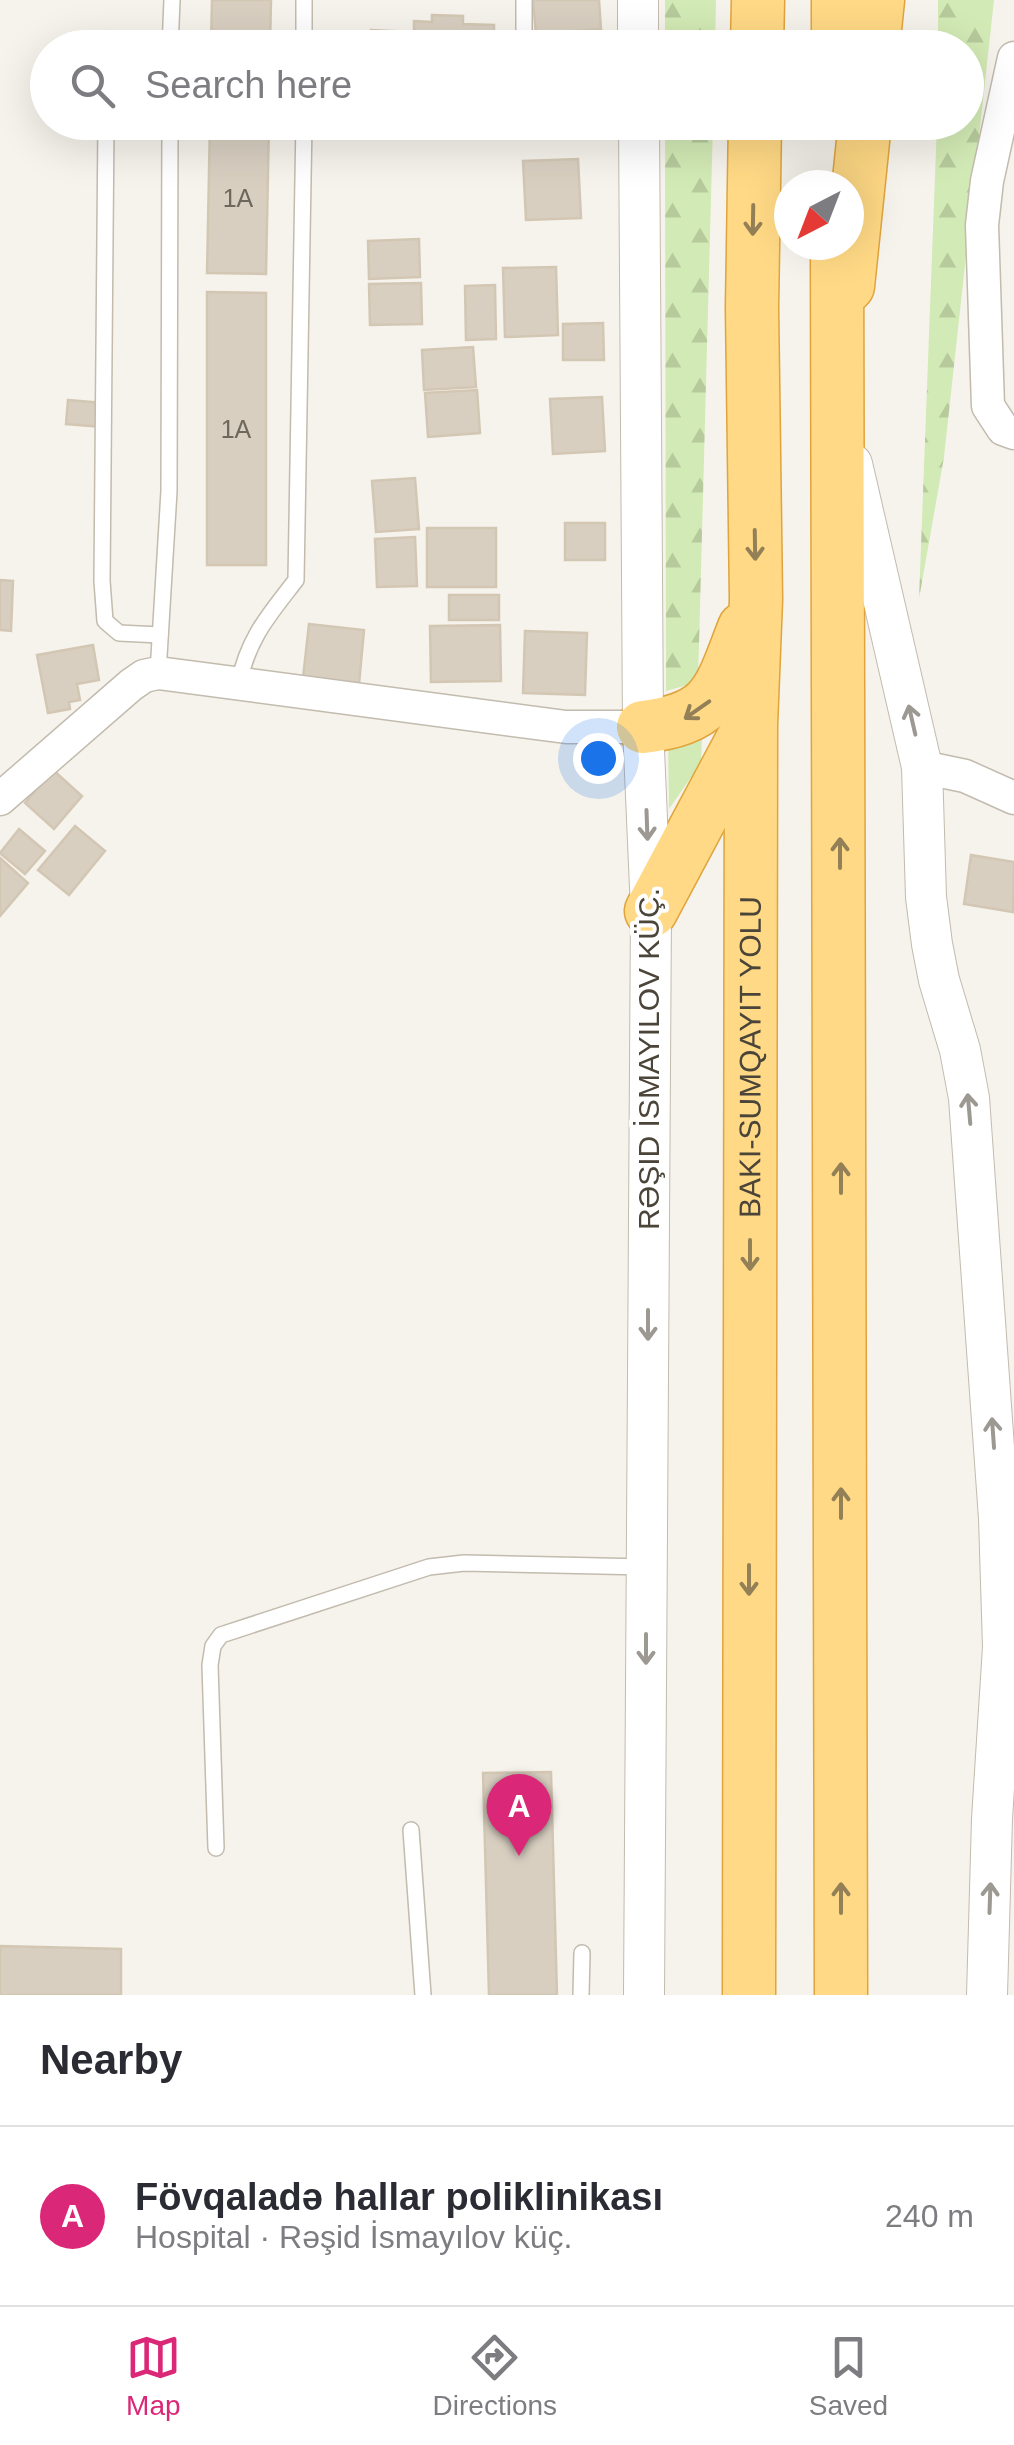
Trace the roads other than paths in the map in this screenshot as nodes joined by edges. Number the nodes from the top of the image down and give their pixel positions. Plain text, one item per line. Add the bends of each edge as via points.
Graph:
1 (172, 0) edge
2 (304, 0) edge
3 (524, 0) edge
4 (638, 0) edge
5 (758, 0) edge
6 (838, 0) edge
7 (878, 0) edge
8 (171, 30) edge
9 (304, 30) edge
10 (524, 30) edge
11 (638, 30) edge
12 (757, 30) edge
13 (838, 30) edge
14 (875, 30) edge
15 (1014, 58) edge
16 (106, 140) edge
17 (170, 140) edge
18 (304, 140) edge
19 (639, 140) edge
20 (755, 140) edge
21 (838, 140) edge
22 (863, 140) edge
23 (838, 170) edge
24 (837, 260) edge
25 (836, 396) junction
26 (1014, 433) edge
27 (756, 599) junction
28 (160, 635) junction
29 (158, 674) junction
30 (238, 683) junction
31 (750, 725) junction
32 (643, 727) junction
33 (922, 767) junction
34 (1014, 798) edge
35 (0, 799) edge
36 (651, 911) junction
37 (646, 1567) junction
38 (411, 1830) dead end
39 (216, 1848) dead end
40 (582, 1953) dead end
41 (423, 1995) edge
42 (581, 1995) edge
43 (644, 1995) edge
44 (749, 1995) edge
45 (840, 1995) edge
46 (987, 1995) edge

1 - 8 lane
2 - 9 lane
3 - 10 lane
4 - 11 street
5 - 12 highway
6 - 13 highway
7 - 14 highway
15 - 26 street via 982,225 988,406
16 - 28 lane via 105,621 119,633
17 - 28 lane via 169,491
18 - 30 lane via 296,580 253,636
19 - 32 street
20 -> 27 highway
21 - 23 highway
22 - 25 highway
24 - 25 highway
33 -> 25 street
45 -> 25 highway
27 - 31 highway
27 -> 32 highway via 712,700 676,723
28 - 29 lane
29 - 30 street
29 - 35 street via 131,684
30 - 32 street via 566,726
31 - 36 highway
31 -> 44 highway
32 -> 36 street
33 - 34 street via 966,776
46 -> 33 street via 1003,1647 999,1518 968,1098 932,944
36 -> 37 street
37 - 39 lane via 429,1567 221,1635 210,1665
37 -> 43 street
38 - 41 lane
40 - 42 lane

